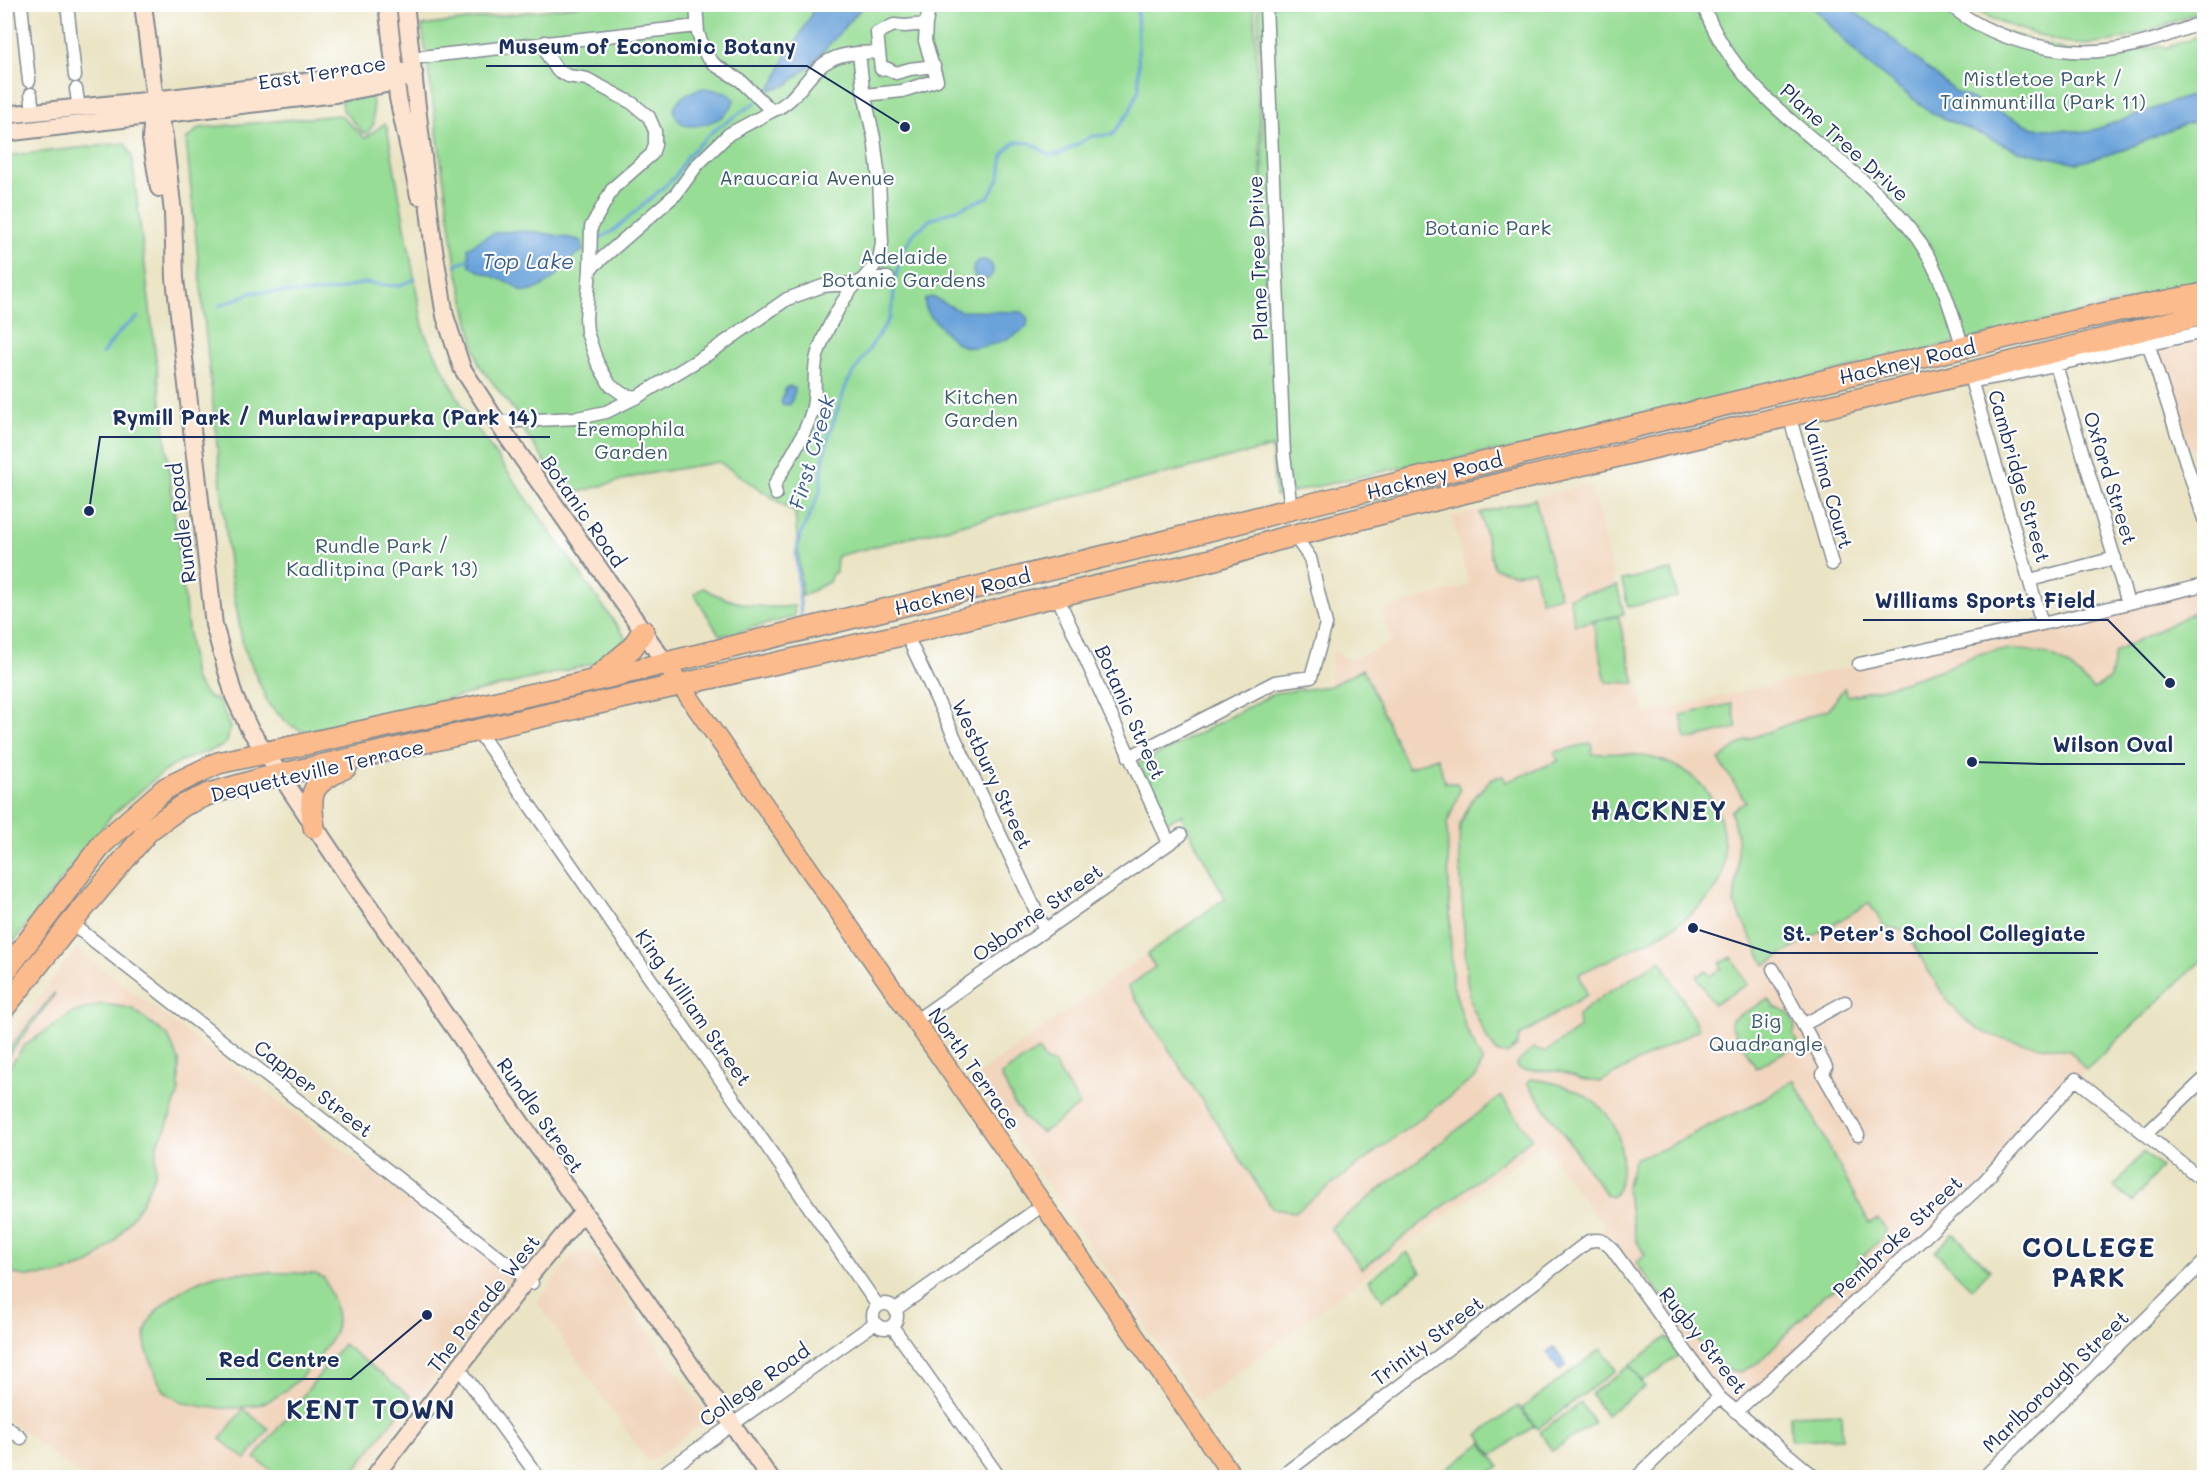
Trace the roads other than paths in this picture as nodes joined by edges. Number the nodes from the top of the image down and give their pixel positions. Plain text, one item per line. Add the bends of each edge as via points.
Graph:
1 (21, 4) edge
2 (67, 4) edge
3 (143, 4) edge
4 (387, 4) edge
5 (405, 4) edge
6 (696, 4) edge
7 (930, 4) edge
8 (1266, 4) edge
9 (1703, 4) edge
10 (1949, 4) edge
11 (2205, 22) edge
12 (926, 24) junction
13 (691, 27) junction
14 (545, 42) junction
15 (879, 52) junction
16 (860, 53) junction
17 (413, 66) junction
18 (934, 66) junction
19 (395, 77) junction
20 (865, 95) junction
21 (155, 111) junction
22 (772, 111) junction
23 (33, 112) junction
24 (4, 116) edge
25 (81, 116) junction
26 (40, 129) junction
27 (4, 133) edge
28 (432, 243) junction
29 (590, 269) junction
30 (888, 278) dead end
31 (860, 281) junction
32 (2205, 294) edge
33 (2205, 315) edge
34 (2092, 317) junction
35 (2205, 332) edge
36 (2097, 341) junction
37 (2149, 346) junction
38 (1963, 348) junction
39 (2056, 365) junction
40 (1971, 377) junction
41 (607, 380) junction
42 (637, 397) junction
43 (1746, 400) junction
44 (612, 410) junction
45 (1789, 416) junction
46 (497, 422) junction
47 (1462, 493) junction
48 (776, 494) dead end
49 (1291, 509) junction
50 (2205, 519) edge
51 (1315, 530) junction
52 (1294, 535) junction
53 (1310, 558) junction
54 (2115, 558) junction
55 (1832, 564) dead end
56 (2030, 580) junction
57 (2205, 585) edge
58 (1057, 596) junction
59 (2128, 603) junction
60 (849, 619) junction
61 (2042, 624) junction
62 (643, 631) junction
63 (906, 634) junction
64 (877, 639) junction
65 (666, 664) junction
66 (1858, 664) dead end
67 (592, 681) junction
68 (680, 684) junction
69 (471, 708) junction
70 (478, 731) junction
71 (265, 752) junction
72 (368, 756) junction
73 (1129, 757) junction
74 (280, 775) junction
75 (314, 827) junction
76 (1181, 835) dead end
77 (1169, 843) junction
78 (53, 912) junction
79 (71, 923) junction
80 (1045, 930) junction
81 (1773, 969) dead end
82 (4, 973) edge
83 (1845, 1002) dead end
84 (4, 1008) edge
85 (915, 1021) junction
86 (1803, 1025) junction
87 (2205, 1079) edge
88 (2146, 1134) junction
89 (1858, 1135) dead end
90 (2205, 1181) edge
91 (1043, 1205) junction
92 (586, 1216) junction
93 (1600, 1240) joint
94 (2205, 1262) edge
95 (530, 1282) junction
96 (878, 1306) junction
97 (896, 1309) junction
98 (875, 1323) junction
99 (892, 1326) junction
100 (461, 1371) junction
101 (1719, 1397) junction
102 (1736, 1412) junction
103 (732, 1423) junction
104 (4, 1425) edge
105 (21, 1438) dead end
106 (373, 1478) edge
107 (382, 1478) edge
108 (539, 1478) edge
109 (657, 1478) edge
110 (770, 1478) edge
111 (1000, 1478) edge
112 (1234, 1478) edge
113 (1280, 1478) edge
114 (1636, 1478) edge
115 (1816, 1478) edge
116 (1983, 1478) edge

1 - 23 street
2 - 25 street
3 - 21 main road
4 - 19 main road
5 - 17 main road
6 - 13 street
7 - 12 street
8 - 49 street, Plane Tree Drive via 1284,454
9 - 38 street, Plane Tree Drive via 1724,48 1753,85 1874,189 1905,222 1937,273
10 - 11 street via 1982,27 2007,38 2061,49 2108,50 2150,42
12 - 15 street via 894,25 877,33
12 - 18 street via 926,46
13 - 14 street
13 - 22 street via 710,60 741,81
14 - 17 street
14 - 29 street via 557,70 587,79 632,104 649,117 655,131 652,154 609,193 591,226
15 - 16 street
15 - 18 street via 881,69 893,73
16 - 20 street
16 - 22 street via 827,62 789,102
17 - 19 main road, East Terrace
17 - 28 main road, Botanic Road
18 - 20 street via 937,80 902,91
19 - 21 main road, East Terrace
19 - 28 main road, Botanic Road via 413,172
20 - 31 street via 878,170 882,243 879,260
21 - 25 main road, East Terrace
21 - 71 main road, Rundle Road via 173,213 175,278 214,625 234,696
22 - 29 street via 729,134 697,165 676,194
23 - 24 main road, East Terrace
23 - 25 main road, East Terrace
23 - 26 main road
25 - 26 main road, East Terrace
26 - 27 main road, East Terrace
28 - 46 main road, Botanic Road via 445,316 462,368
29 - 41 street via 586,326
30 - 31 street
31 - 42 street via 824,286 787,299
31 - 48 street via 839,308 819,349 812,409 774,486
32 - 34 highway, Hackney Road
33 - 36 highway, Hackney Road
34 - 36 highway
34 - 38 highway, Hackney Road
35 - 37 street, Hackney Road
36 - 40 highway, Hackney Road
37 - 39 street, Hackney Road
37 - 50 street
38 - 43 highway, Hackney Road
39 - 40 street, Hackney Road
39 - 54 street, Oxford Street
40 - 45 highway, Hackney Road
40 - 56 street, Cambridge Street
41 - 42 street via 619,392
41 - 44 street via 613,394
42 - 44 street
43 - 45 highway
43 - 49 highway, Hackney Road
44 - 46 street via 577,418
45 - 47 highway, Hackney Road
45 - 55 street, Vailima Court
46 - 62 main road, Botanic Road
47 - 49 highway via 1430,489 1302,518 1295,517
47 - 51 highway, Hackney Road
49 - 60 highway, Hackney Road
51 - 52 highway, Hackney Road
51 - 53 street
52 - 53 street
52 - 58 highway, Hackney Road via 1215,559
53 - 73 street via 1326,624 1311,677 1275,682
54 - 56 street
54 - 59 street, Oxford Street
56 - 61 street, Cambridge Street
57 - 59 street
58 - 63 highway, Hackney Road
58 - 73 street, Botanic Street
59 - 61 street
60 - 64 highway
60 - 65 highway, Hackney Road
61 - 66 street
62 - 65 main road, Botanic Road
62 - 67 highway via 632,648
63 - 64 highway, Hackney Road
63 - 80 street, Westbury Street
64 - 68 highway, Hackney Road
65 - 67 highway, Dequetteville Terrace
65 - 68 main road, North Terrace
67 - 69 highway, Dequetteville Terrace
68 - 70 highway, Dequetteville Terrace
68 - 85 main road, North Terrace
69 - 70 highway
69 - 71 highway, Dequetteville Terrace
70 - 72 highway, Dequetteville Terrace
70 - 96 street, King William Street
71 - 74 main road, Rundle Road
71 - 78 highway, Dequetteville Terrace via 218,763 166,788 103,843
72 - 74 highway, Dequetteville Terrace
72 - 75 highway via 325,777 314,789
73 - 77 street, Botanic Street
74 - 75 main road, Rundle Street
74 - 79 highway, Dequetteville Terrace via 209,794 184,805 149,830
75 - 92 main road, Rundle Street
76 - 77 street, Osborne Street
77 - 80 street, Osborne Street
78 - 79 highway
78 - 82 highway, Dequetteville Terrace
79 - 84 highway, Dequetteville Terrace
79 - 95 street, Capper Street
80 - 85 street, Osborne Street
81 - 86 street
83 - 86 street
85 - 91 main road, North Terrace
86 - 89 street via 1826,1067 1823,1074
87 - 88 street
88 - 90 street
88 - 102 street, Pembroke Street via 2076,1079 1980,1186
91 - 97 street
91 - 112 main road, North Terrace
92 - 95 main road, The Parade West
92 - 103 main road, Rundle Street
93 - 101 street, Rugby Street via 1612,1249
93 - 113 street, Trinity Street via 1589,1241
94 - 116 street, Marlborough Street
95 - 100 main road, The Parade West
96 - 97 street via 889,1304
96 - 98 street via 873,1316
97 - 99 street via 897,1320
98 - 99 street via 881,1328
98 - 103 street, College Road
99 - 111 street
100 - 106 main road, The Parade West
100 - 107 main road, The Parade West
100 - 108 street
101 - 102 street, Rugby Street
101 - 114 street
102 - 115 street, Rugby Street
103 - 109 street, College Road
103 - 110 main road, Rundle Street
104 - 105 street

